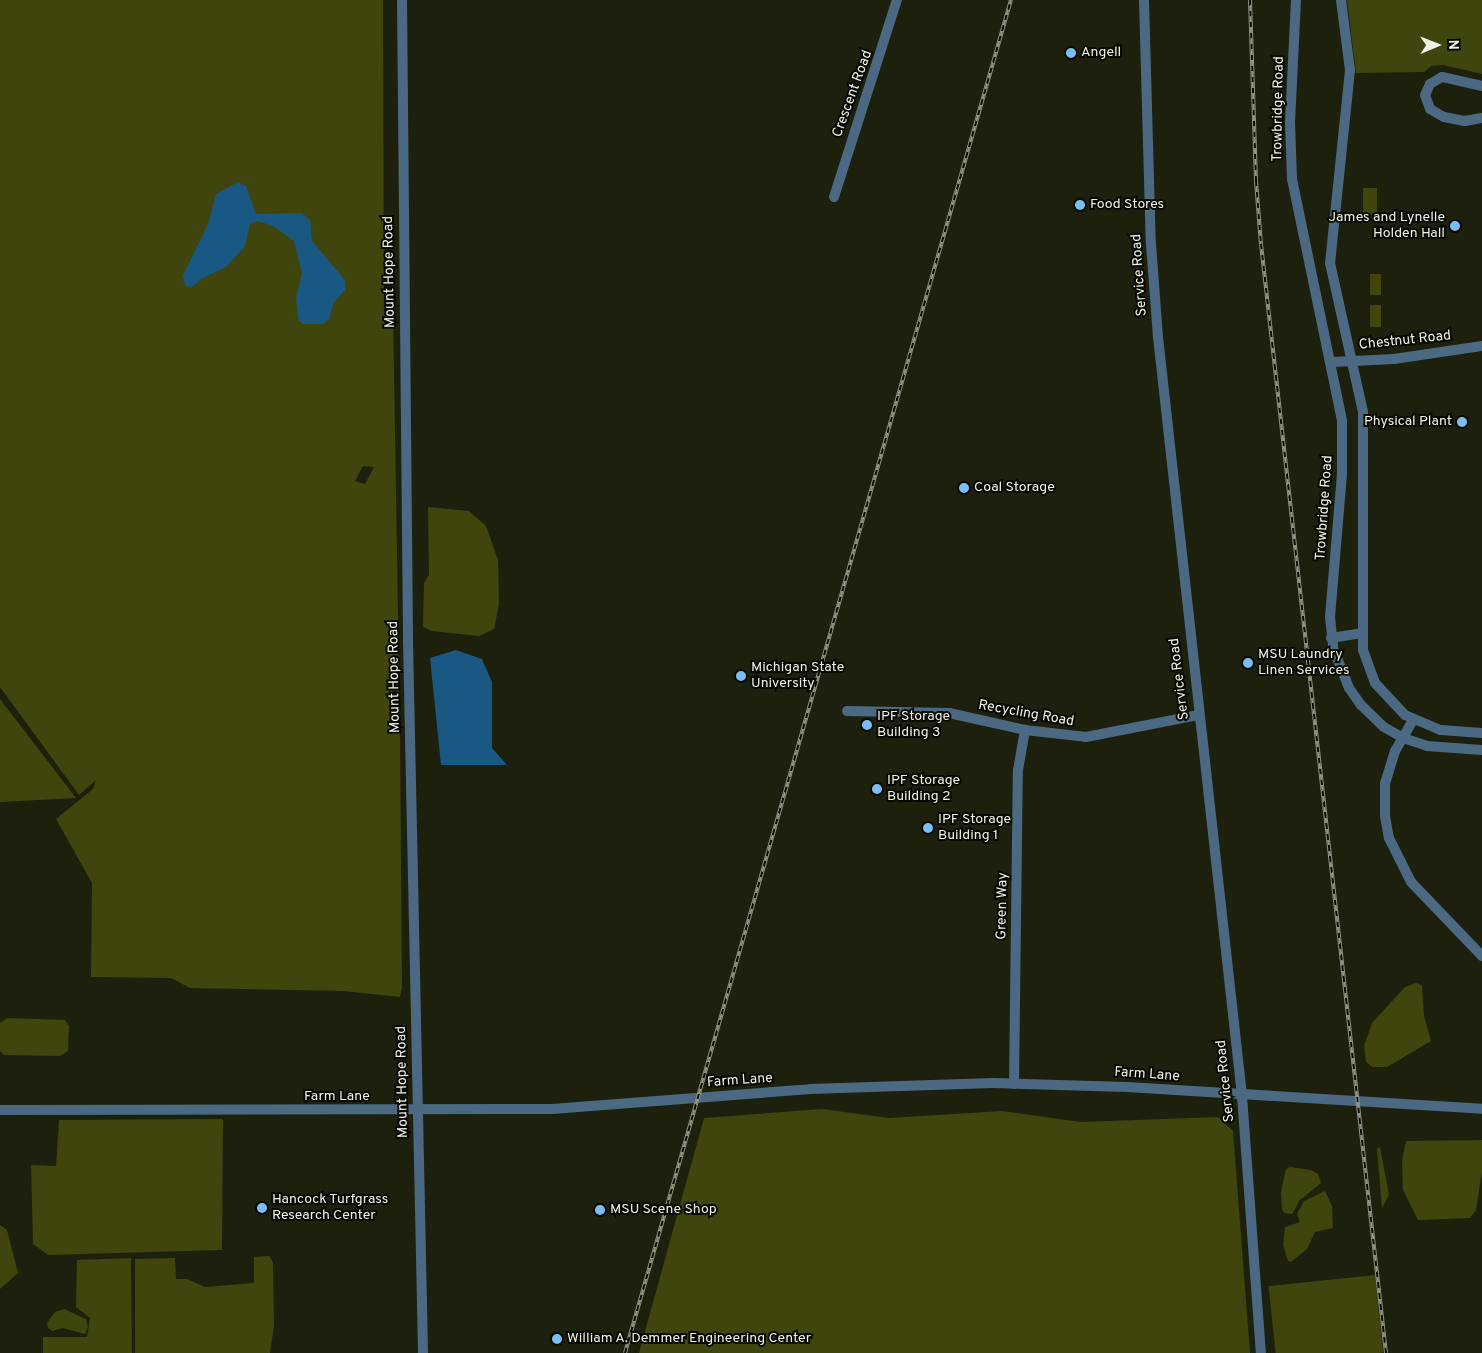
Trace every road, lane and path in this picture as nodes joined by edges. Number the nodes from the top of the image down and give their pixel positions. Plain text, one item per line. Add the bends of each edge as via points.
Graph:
1 (402, 0) edge
2 (897, 0) edge
3 (1144, 0) edge
4 (1296, 0) edge
5 (1341, 0) edge
6 (1482, 86) edge
7 (1482, 118) edge
8 (834, 197) dead end
9 (1482, 346) edge
10 (1352, 361) junction
11 (1332, 362) junction
12 (1362, 633) junction
13 (1331, 638) junction
14 (847, 711) dead end
15 (1198, 715) junction
16 (1413, 720) junction
17 (1025, 730) junction
18 (1482, 732) edge
19 (1465, 733) junction
20 (1403, 738) junction
21 (1466, 750) junction
22 (1482, 750) edge
23 (1482, 956) edge
24 (1014, 1084) junction
25 (1242, 1096) junction
26 (0, 1110) edge
27 (1482, 1110) edge
28 (418, 1112) junction
29 (423, 1353) edge
30 (1261, 1353) edge

1 - 28 street, Mount Hope Road via 408,640
2 - 8 street, Crescent Road
3 - 15 street, Service Road via 1154,290
4 - 11 street, Trowbridge Road via 1290,122 1292,179
5 - 10 street via 1350,70 1330,263
6 - 7 street via 1442,77 1430,84 1425,95 1430,109 1444,117 1464,121
9 - 10 street, Chestnut Road via 1394,359
10 - 11 street, Chestnut Road
10 - 12 street via 1365,439
11 - 13 street, Trowbridge Road via 1343,447
12 - 13 street
12 - 16 street via 1365,658 1375,682 1391,704
13 - 20 street, Trowbridge Road via 1339,669 1355,697 1376,720
14 - 17 street, Recycling Road via 949,713
15 - 17 street, Recycling Road via 1094,736 1067,737
15 - 25 street, Service Road
16 - 19 street via 1441,730
16 - 20 street
17 - 24 street, Green Way via 1018,770
18 - 19 street
19 - 21 street
20 - 21 street, Trowbridge Road via 1441,748
20 - 23 street via 1391,761 1384,794 1384,816 1391,844 1412,882
21 - 22 street, Trowbridge Road
24 - 25 street, Farm Lane
24 - 28 street, Farm Lane via 895,1085 552,1109
25 - 27 street, Farm Lane
25 - 30 street, Service Road
26 - 28 street, Farm Lane
28 - 29 street, Mount Hope Road

